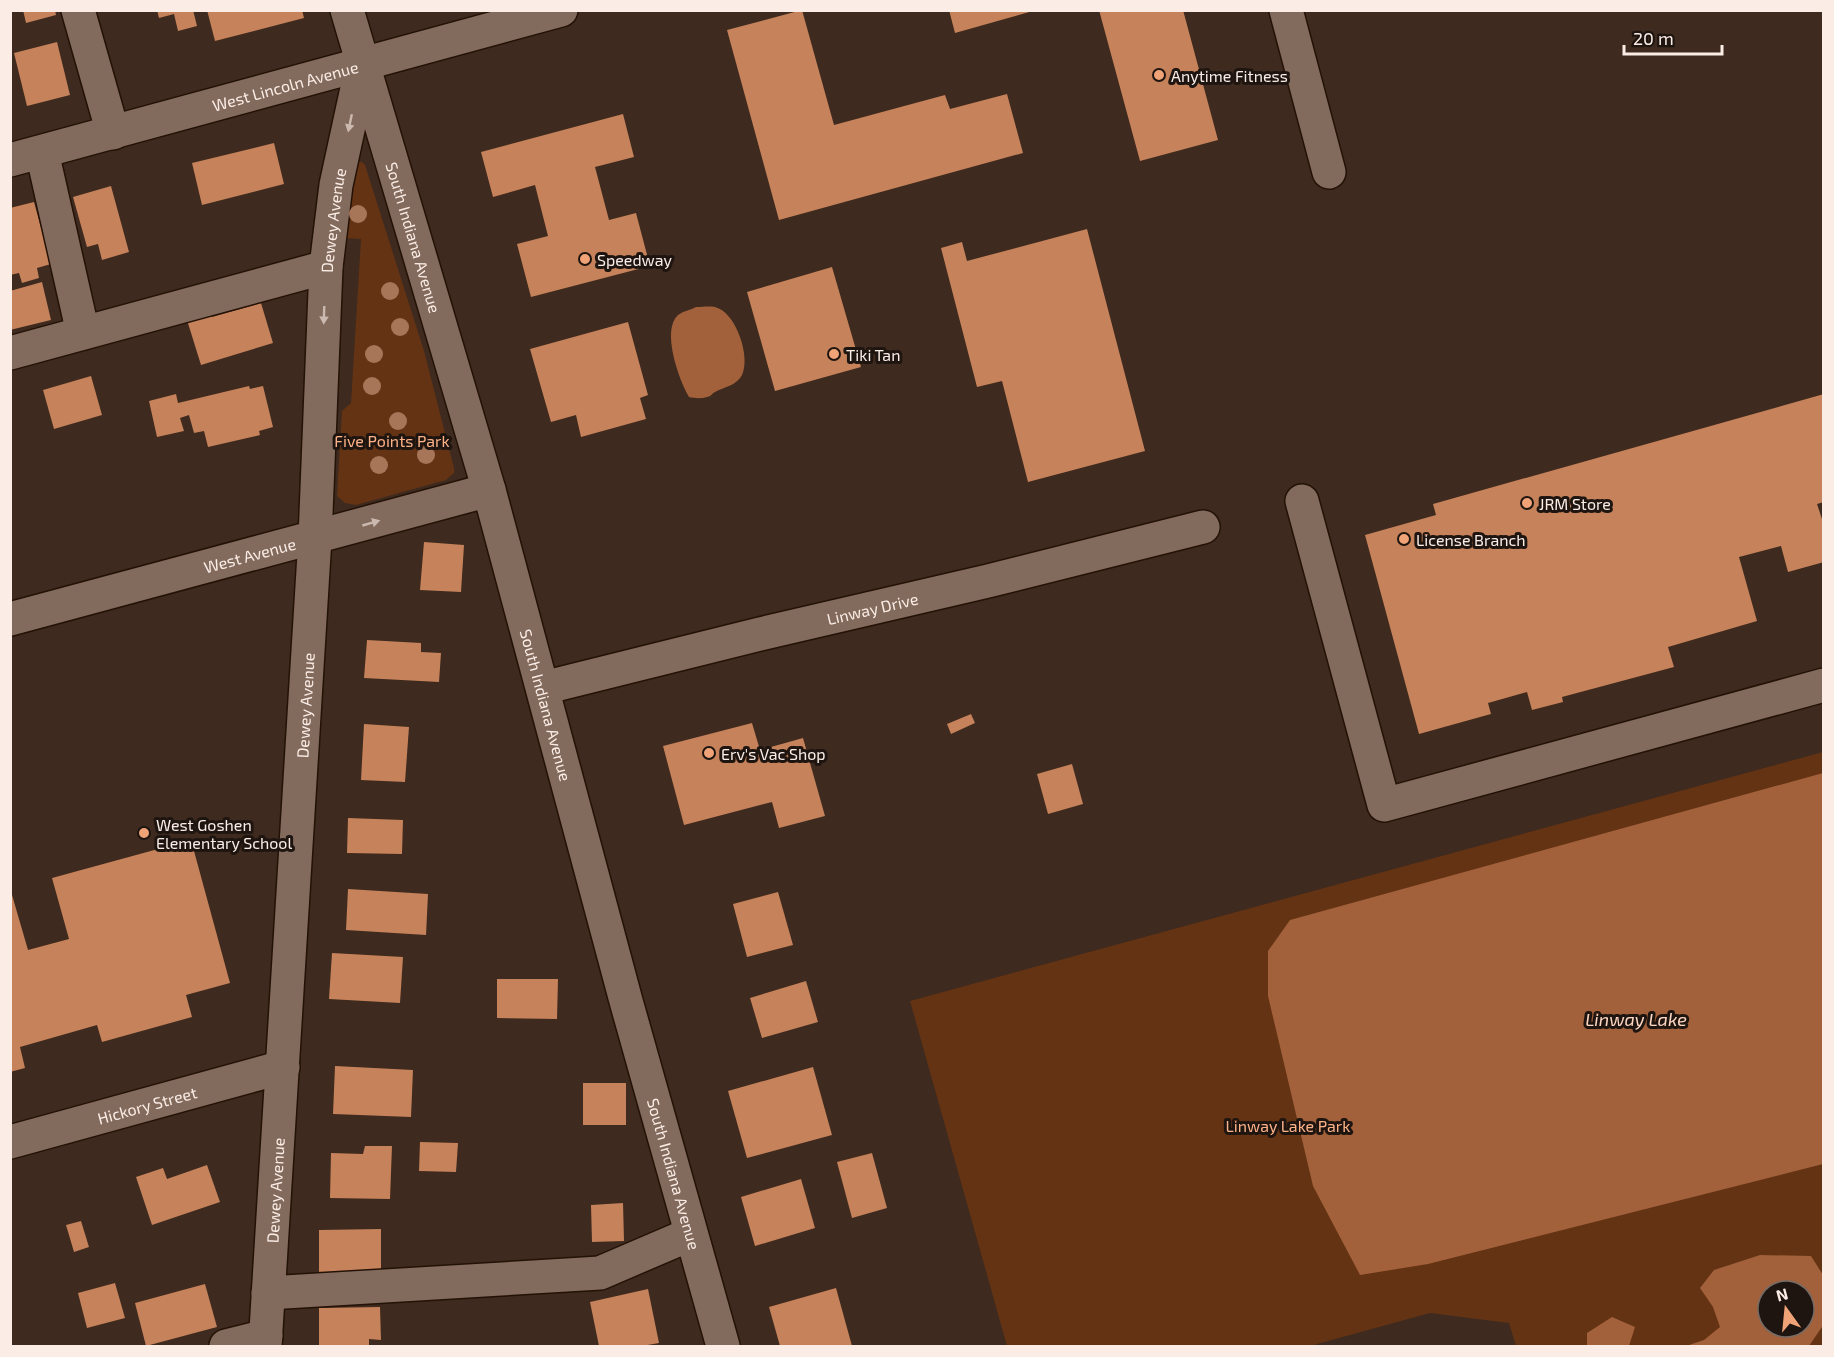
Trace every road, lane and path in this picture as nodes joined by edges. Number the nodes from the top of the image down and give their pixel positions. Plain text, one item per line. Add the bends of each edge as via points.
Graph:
1 (78, 10) edge
2 (347, 10) edge
3 (561, 10) edge
4 (1286, 10) edge
5 (362, 65) junction
6 (113, 133) junction
7 (42, 152) junction
8 (10, 160) edge
9 (1329, 172) dead end
10 (326, 267) junction
11 (83, 333) junction
12 (10, 353) edge
13 (489, 490) junction
14 (1302, 501) dead end
15 (1203, 527) dead end
16 (315, 538) junction
17 (10, 619) edge
18 (1824, 685) edge
19 (543, 688) junction
20 (283, 1067) junction
21 (10, 1142) edge
22 (691, 1234) junction
23 (268, 1293) junction
24 (265, 1341) edge
25 (226, 1347) edge
26 (723, 1347) edge

1 - 6 street
2 - 5 street, South Indiana Avenue
3 - 5 street, West Lincoln Avenue
4 - 9 street
5 - 6 street, West Lincoln Avenue
5 -> 10 street, Dewey Avenue via 336,185
5 - 13 street, South Indiana Avenue
6 - 7 street, West Lincoln Avenue
7 - 8 street, West Lincoln Avenue
7 - 11 street
10 - 11 street
10 -> 16 street, Dewey Avenue
11 - 12 street
16 -> 13 street, West Avenue
13 - 19 street, South Indiana Avenue
14 - 18 street via 1384,805
15 - 19 street, Linway Drive
16 - 17 street, West Avenue
16 - 20 street, Dewey Avenue
19 - 22 street, South Indiana Avenue
20 - 21 street, Hickory Street
20 - 23 street, Dewey Avenue
22 - 23 street via 600,1273
22 - 26 street, South Indiana Avenue
23 - 24 street, Dewey Avenue
24 - 25 street

